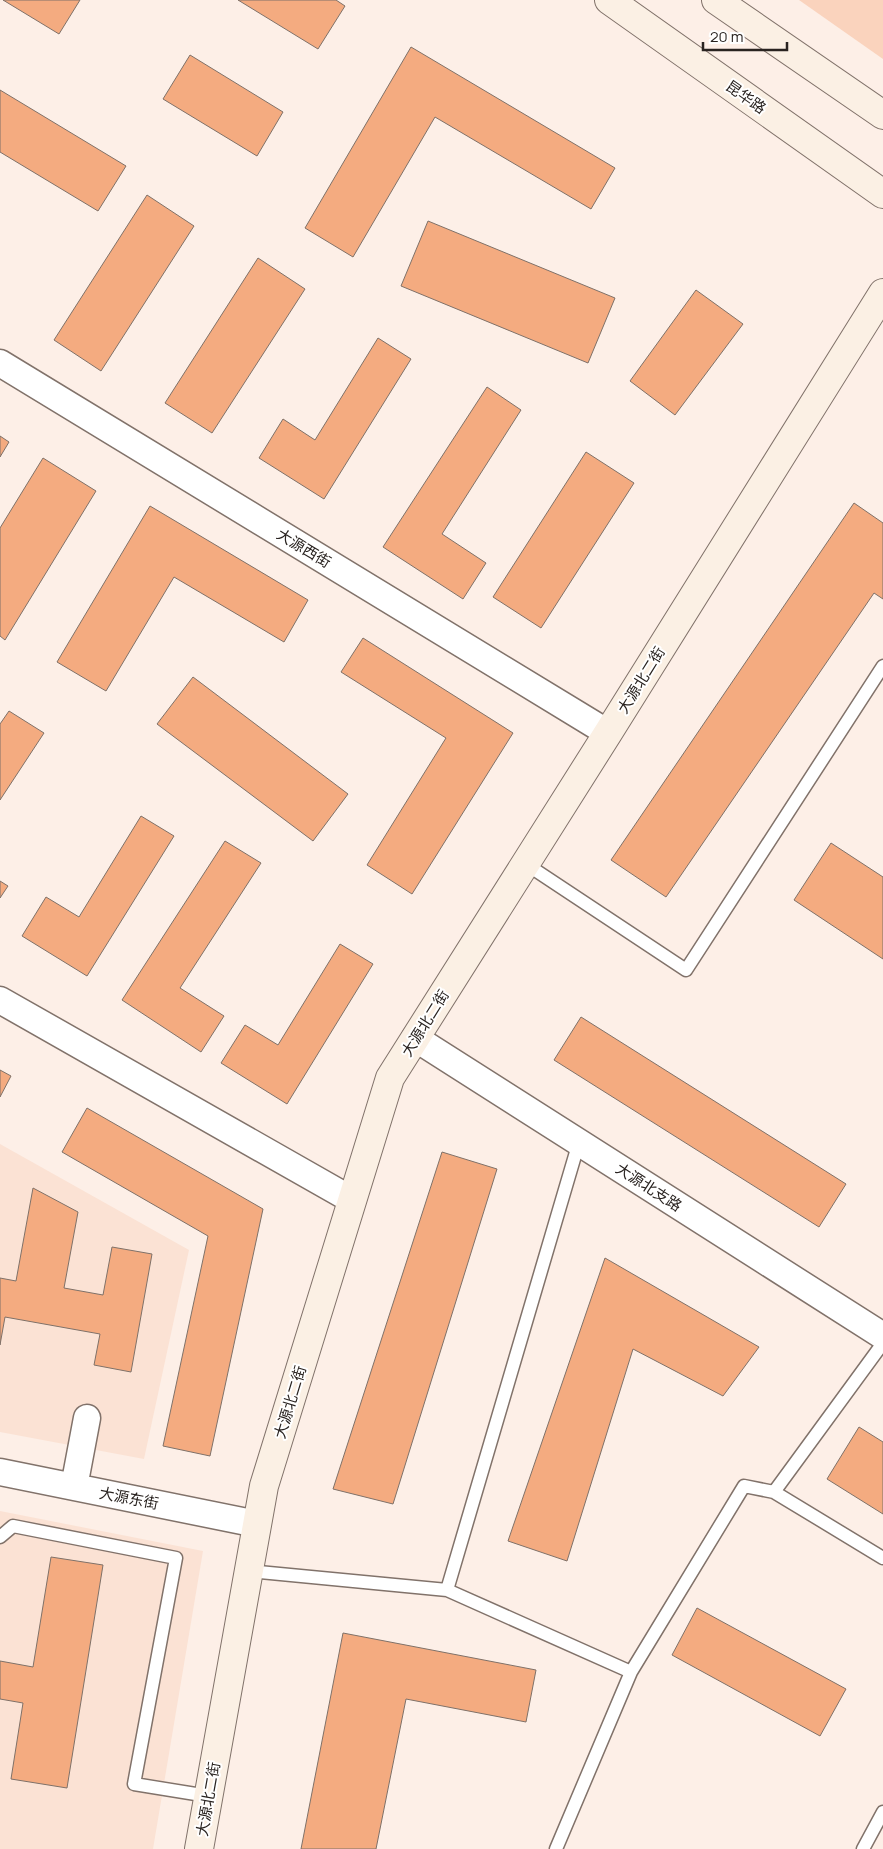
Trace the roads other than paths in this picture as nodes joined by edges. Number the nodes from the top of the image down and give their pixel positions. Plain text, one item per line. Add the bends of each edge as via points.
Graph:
1 (609, 0) edge
2 (716, 0) edge
3 (883, 115) edge
4 (883, 194) edge
5 (883, 293) edge
6 (0, 363) edge
7 (883, 666) edge
8 (608, 733) junction
9 (526, 864) junction
10 (0, 1000) edge
11 (415, 1038) junction
12 (579, 1142) junction
13 (352, 1200) junction
14 (883, 1336) edge
15 (883, 1343) edge
16 (87, 1418) dead end
17 (0, 1472) edge
18 (74, 1487) junction
19 (774, 1492) junction
20 (257, 1524) junction
21 (0, 1537) edge
22 (883, 1558) edge
23 (248, 1571) junction
24 (446, 1590) junction
25 (631, 1672) junction
26 (208, 1796) junction
27 (883, 1812) edge
28 (199, 1849) edge
29 (556, 1849) edge
30 (863, 1849) edge

1 - 4 street, 昆华路
2 - 3 street
5 - 8 street, 大源北二街
6 - 8 street, 大源西街
7 - 9 lane via 686,970
8 - 9 street, 大源北二街
9 - 11 street, 大源北二街
10 - 13 street
11 - 12 street, 大源北支路
11 - 13 street, 大源北二街 via 390,1078
12 - 14 street, 大源北支路
12 - 24 lane
13 - 20 street, 大源北二街 via 264,1486
15 - 19 lane
16 - 18 street
17 - 18 street, 大源东街
18 - 20 street, 大源东街
19 - 22 lane
19 - 25 lane via 744,1486
20 - 23 street, 大源北二街
21 - 26 lane via 13,1526 176,1558 134,1784
23 - 24 lane
23 - 26 street, 大源北二街
24 - 25 lane
25 - 29 lane
26 - 28 street, 大源北二街
27 - 30 lane

